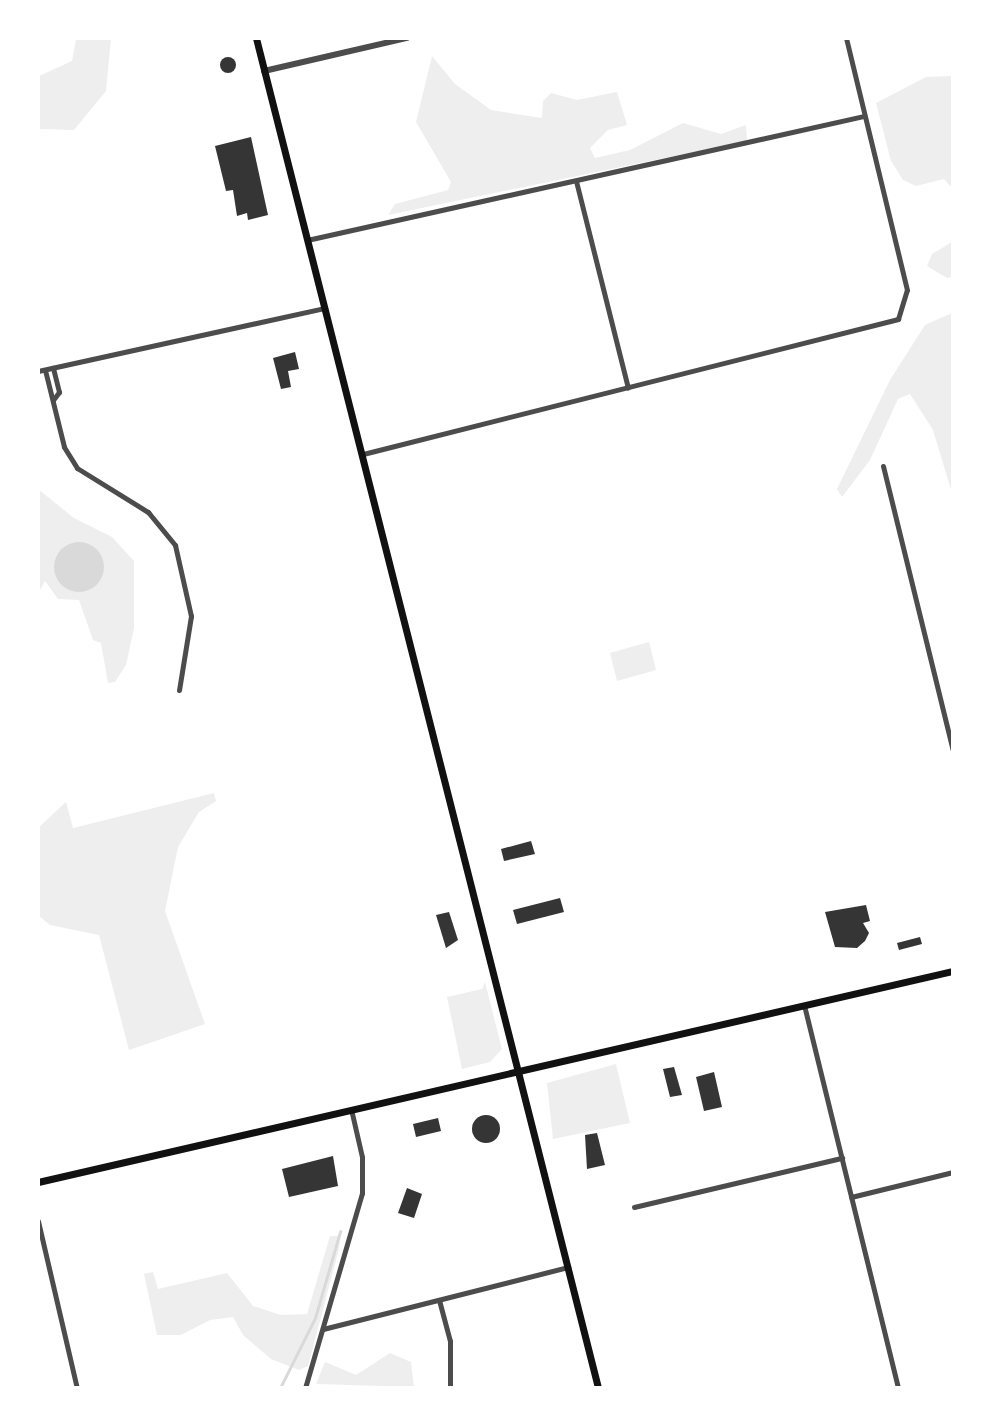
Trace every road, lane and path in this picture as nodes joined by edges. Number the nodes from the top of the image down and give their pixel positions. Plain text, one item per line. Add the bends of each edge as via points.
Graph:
1 (256, 38) edge
2 (407, 38) edge
3 (846, 38) edge
4 (264, 71) junction
5 (864, 117) junction
6 (576, 181) junction
7 (307, 240) junction
8 (325, 308) junction
9 (53, 368) junction
10 (42, 371) edge
11 (628, 388) junction
12 (53, 400) junction
13 (363, 454) junction
14 (883, 466) dead end
15 (179, 690) dead end
16 (953, 750) edge
17 (953, 971) edge
18 (804, 1004) junction
19 (518, 1070) junction
20 (351, 1109) junction
21 (842, 1158) junction
22 (953, 1171) edge
23 (38, 1182) edge
24 (851, 1197) junction
25 (634, 1207) dead end
26 (38, 1221) edge
27 (568, 1267) junction
28 (439, 1300) junction
29 (323, 1329) junction
30 (77, 1388) edge
31 (305, 1388) edge
32 (450, 1388) edge
33 (598, 1388) edge
34 (898, 1388) edge

1 - 4 main road
2 - 4 street
3 - 5 street
4 - 7 main road
5 - 6 street
5 - 11 street via 907,290 901,316 884,326
6 - 7 street
6 - 11 street
7 - 8 main road
8 - 9 street
8 - 13 main road
9 - 10 street
9 - 12 street via 59,392
10 - 12 street
11 - 13 street
12 - 15 street via 64,447 77,468 148,512 175,545 191,616
13 - 19 main road
14 - 16 street
17 - 18 main road
18 - 19 main road
18 - 21 street
19 - 20 main road
19 - 27 main road
20 - 23 main road
20 - 29 street via 363,1186
21 - 24 street
21 - 25 street
22 - 24 street
24 - 34 street
26 - 30 street
27 - 28 street
27 - 33 main road
28 - 29 street
28 - 32 street via 450,1341
29 - 31 street

